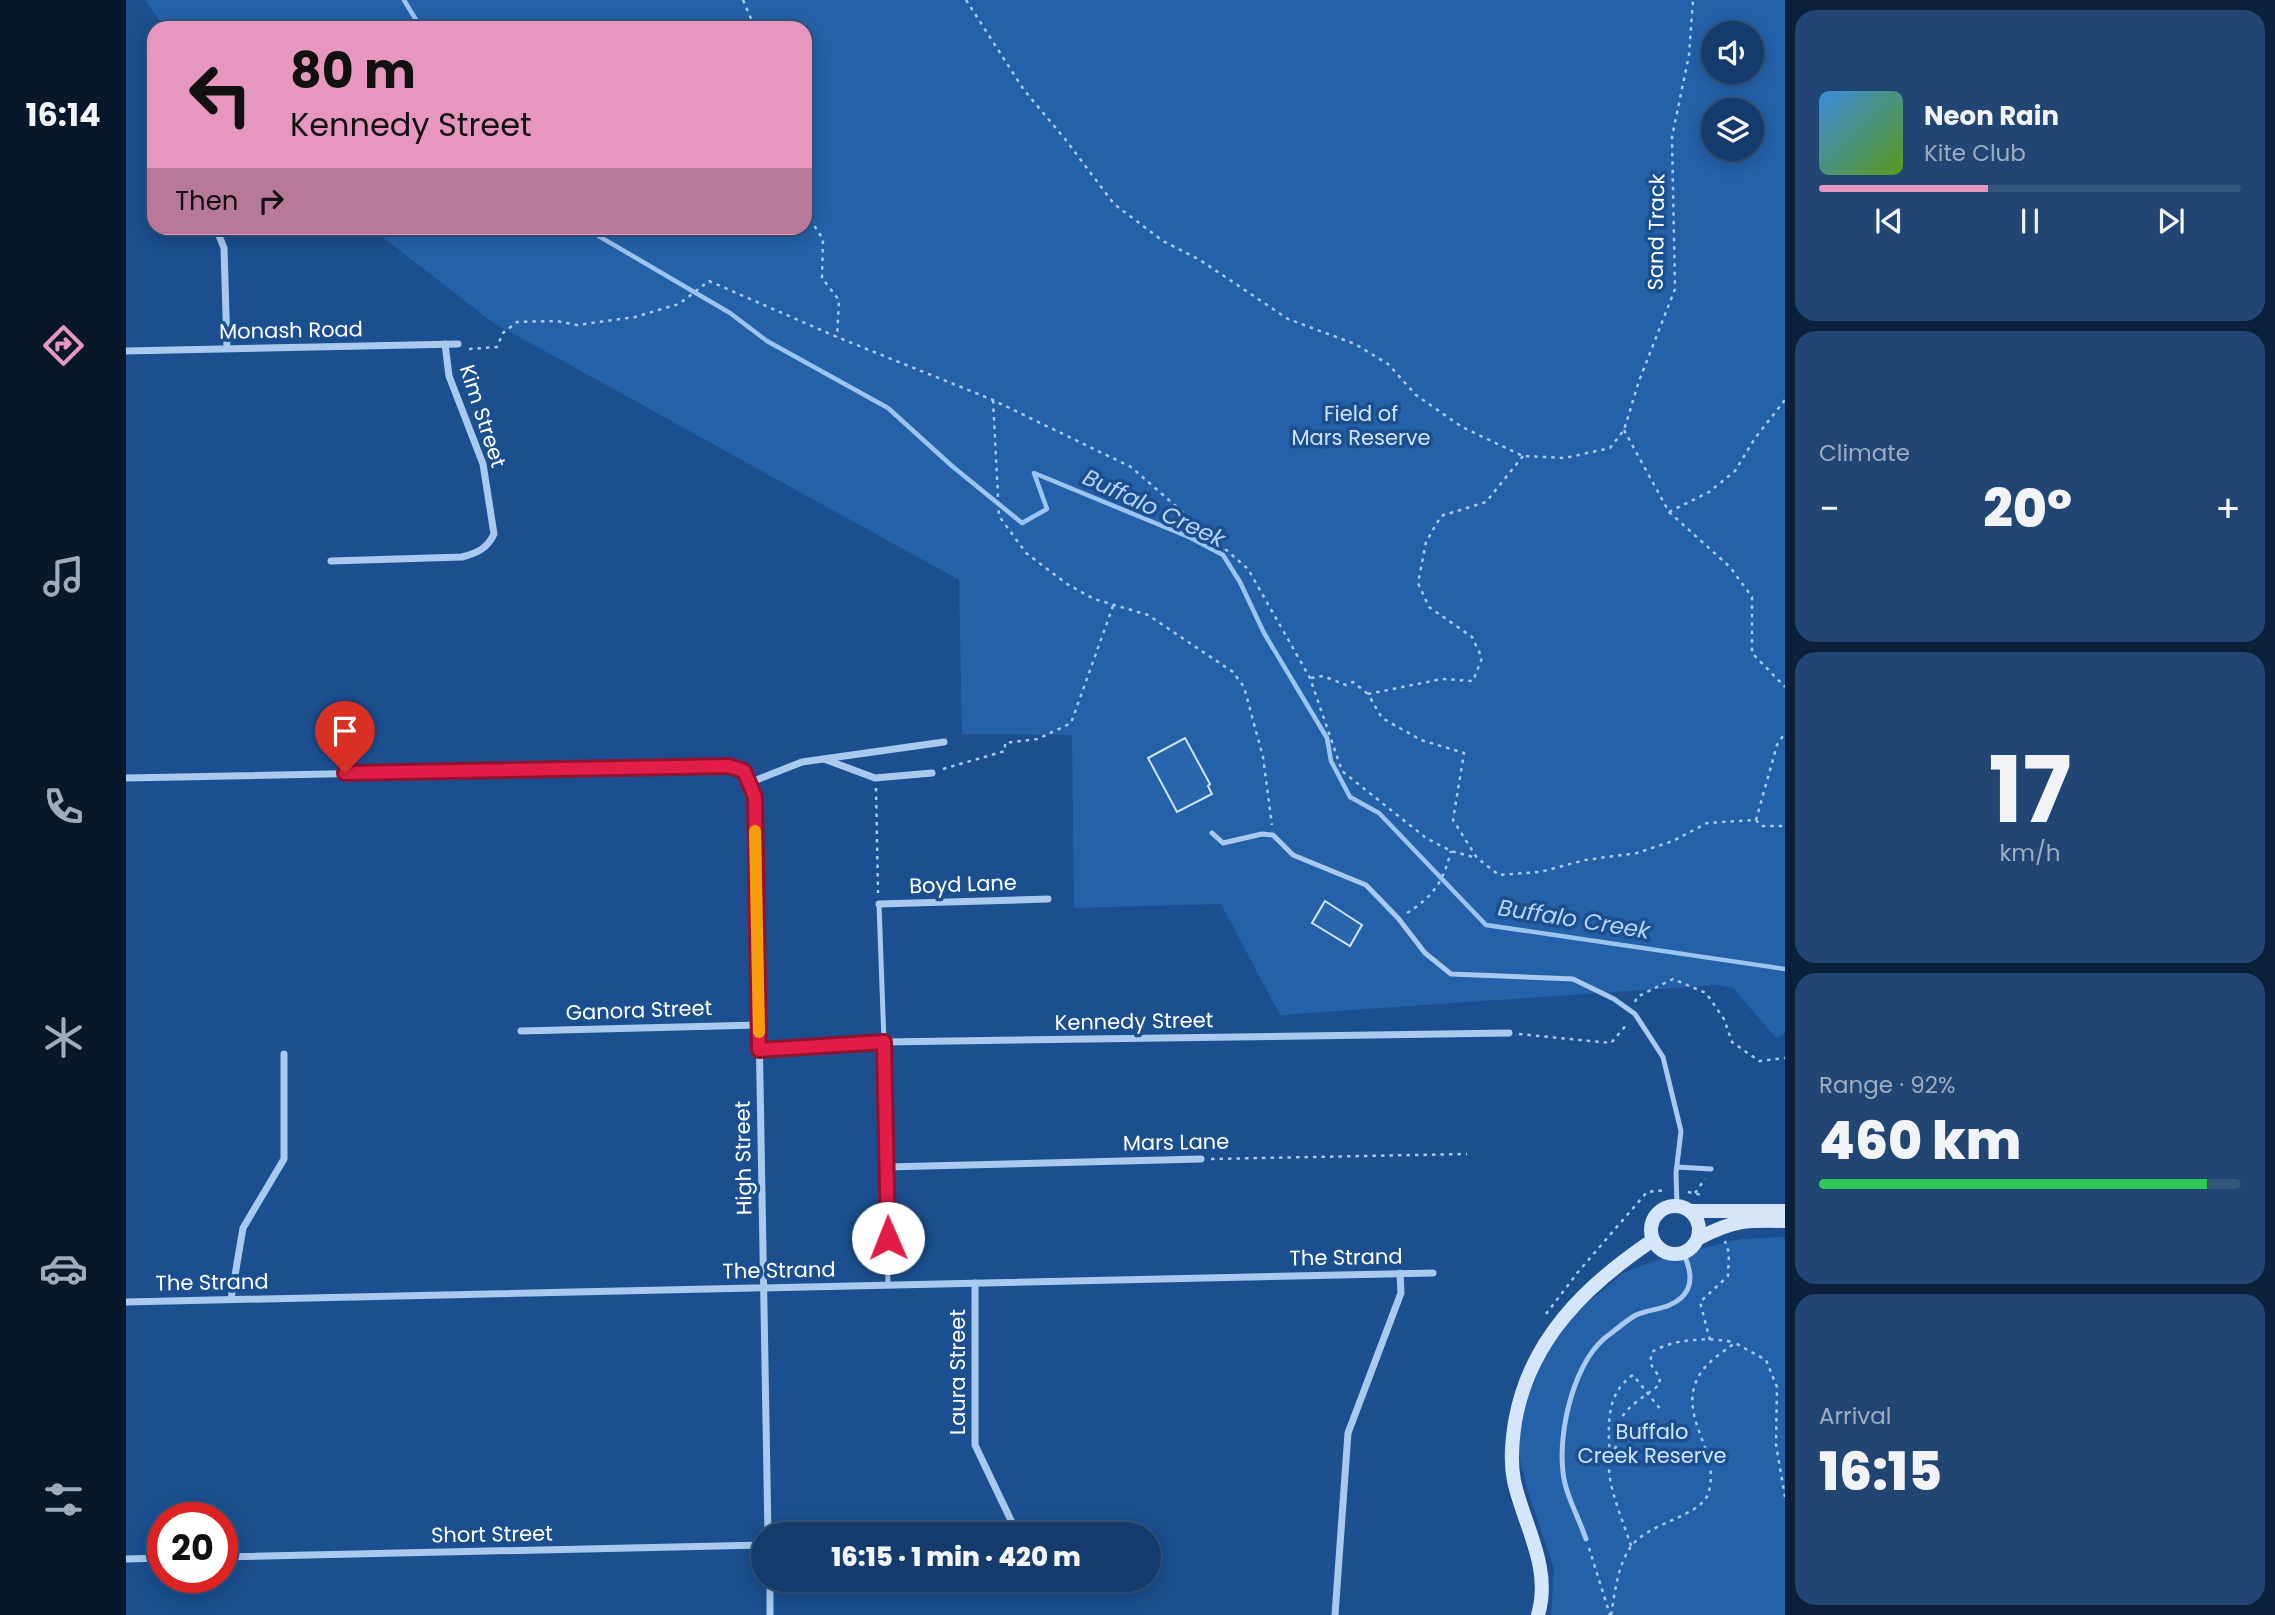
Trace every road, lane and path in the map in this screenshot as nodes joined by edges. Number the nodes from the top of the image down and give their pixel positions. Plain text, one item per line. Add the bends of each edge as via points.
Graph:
1 (743, 0) edge
2 (966, 0) edge
3 (1693, 0) edge
4 (752, 21) edge
5 (812, 222) edge
6 (219, 235) edge
7 (837, 337) junction
8 (445, 344) junction
9 (458, 344) joint
10 (227, 348) junction
11 (126, 351) edge
12 (993, 400) junction
13 (1785, 400) edge
14 (1625, 429) junction
15 (1523, 456) junction
16 (1669, 512) junction
17 (331, 561) dead end
18 (1112, 606) junction
19 (1310, 678) junction
20 (1785, 687) edge
21 (1368, 694) junction
22 (1785, 733) edge
23 (944, 742) dead end
24 (823, 759) junction
25 (932, 773) joint
26 (126, 778) edge
27 (875, 778) junction
28 (751, 782) junction
29 (1756, 821) junction
30 (1785, 826) edge
31 (1212, 833) dead end
32 (1273, 835) junction
33 (1451, 851) junction
34 (1477, 858) junction
35 (1048, 899) dead end
36 (878, 904) junction
37 (1398, 918) junction
38 (1633, 1013) junction
39 (758, 1024) junction
40 (521, 1031) dead end
41 (1509, 1033) joint
42 (884, 1042) junction
43 (759, 1050) junction
44 (284, 1054) dead end
45 (1785, 1058) edge
46 (1467, 1154) dead end
47 (1201, 1159) joint
48 (886, 1167) junction
49 (1677, 1167) junction
50 (1711, 1169) joint
51 (1659, 1190) dead end
52 (1695, 1193) dead end
53 (1684, 1209) junction
54 (1785, 1211) edge
55 (1785, 1221) edge
56 (1699, 1238) junction
57 (1653, 1240) junction
58 (1684, 1254) junction
59 (1400, 1273) junction
60 (1433, 1273) dead end
61 (975, 1283) junction
62 (888, 1285) junction
63 (762, 1287) junction
64 (231, 1299) junction
65 (126, 1302) edge
66 (1700, 1302) dead end
67 (1544, 1319) dead end
68 (1710, 1340) junction
69 (1735, 1343) junction
70 (1648, 1394) junction
71 (1661, 1410) dead end
72 (1610, 1456) junction
73 (1785, 1497) edge
74 (768, 1522) edge
75 (1010, 1522) edge
76 (1586, 1539) joint
77 (751, 1545) edge
78 (1631, 1546) junction
79 (238, 1557) edge
80 (126, 1559) edge
81 (147, 1559) edge
82 (770, 1592) edge
83 (770, 1615) edge
84 (1335, 1615) edge
85 (1538, 1615) edge
86 (1610, 1615) edge

1 - 4 path
2 - 15 path via 1024,90 1114,204 1163,241 1288,319 1355,344 1388,364 1416,395 1462,427
3 - 14 path, Sand Track via 1689,55 1672,137 1675,289
5 - 7 path via 823,239 822,278 839,300
6 - 10 street via 224,248
7 - 9 path via 709,281 679,304 635,317 578,325 517,323 503,332 497,347 474,351
7 - 12 path
8 - 9 street, Monash Road
8 - 10 street, Monash Road
8 - 17 street, Kim Street via 449,376 483,464 494,534 489,544 477,554 461,557
10 - 11 street, Monash Road
12 - 18 path via 999,516 1026,553 1067,584
12 - 19 path via 1131,467 1248,569
13 - 16 path via 1735,471 1709,492
14 - 15 path via 1610,448 1565,458
14 - 16 path
15 - 21 path via 1486,502 1441,516 1426,542 1418,583 1429,607 1472,637 1482,658 1474,681 1442,678
16 - 20 path via 1730,567 1752,597 1752,653
18 - 25 path via 1071,723 1038,739 1005,743 1004,751
18 - 32 path via 1148,615 1233,672 1244,687 1263,757
19 - 21 path via 1324,677 1346,685 1353,682
19 - 33 path via 1342,771 1426,838
21 - 34 path via 1382,718 1421,740 1464,753 1453,820
22 - 29 path via 1777,744
23 - 24 street
24 - 27 street
24 - 28 street via 802,762
25 - 27 street
26 - 28 street via 729,766 744,771
27 - 36 path, Boyd Lane
28 - 39 street, High Street via 755,797
29 - 30 path
29 - 34 path via 1707,823 1637,853 1540,872 1499,875
31 - 32 lane via 1223,843
32 - 37 lane via 1293,855 1366,885
33 - 34 path
33 - 37 path via 1445,874 1428,900
35 - 36 street, Boyd Lane
36 - 42 lane
37 - 38 lane via 1425,953 1451,974 1573,979
38 - 41 path via 1611,1043
38 - 45 path via 1637,997 1673,979 1706,993 1724,1019 1732,1042 1759,1061
38 - 49 lane via 1663,1057 1681,1131
39 - 40 street, Ganora Street
39 - 43 street, High Street
41 - 42 street, Kennedy Street
42 - 43 street, Kennedy Street
42 - 48 lane
43 - 63 street, High Street
44 - 64 street via 284,1159 243,1228
46 - 47 path, Mars Lane
47 - 48 street, Mars Lane
48 - 62 lane
49 - 50 lane
49 - 53 lane
50 - 52 path
51 - 67 path via 1647,1192 1639,1200
53 - 54 main road
53 - 56 main road via 1699,1224
53 - 57 main road via 1663,1209 1653,1219
55 - 56 main road via 1744,1220
56 - 58 main road
57 - 58 main road via 1669,1254
57 - 85 main road via 1575,1302 1547,1339 1525,1381 1512,1461 1542,1568
58 - 76 lane via 1690,1269 1689,1287 1681,1298 1668,1307 1637,1315 1606,1337 1586,1363 1567,1407 1563,1474
59 - 60 street, The Strand
59 - 61 street, The Strand
59 - 84 street via 1401,1293 1348,1433
61 - 62 street, The Strand
61 - 75 street, Laura Street via 975,1445
62 - 63 street, The Strand
63 - 64 street, The Strand
63 - 74 street, High Street
64 - 65 street, The Strand
66 - 68 path
68 - 69 path
68 - 70 path via 1678,1343 1652,1352 1650,1363 1660,1378
69 - 73 path via 1766,1360 1777,1387 1776,1445
69 - 78 path via 1703,1369 1691,1395 1696,1429 1711,1461 1706,1498
70 - 71 path
70 - 72 path via 1624,1414
70 - 72 path via 1633,1374 1617,1389 1607,1445
72 - 78 path via 1609,1477
76 - 86 path
77 - 79 street, Short Street
78 - 86 path via 1619,1569
80 - 81 street
82 - 83 street

